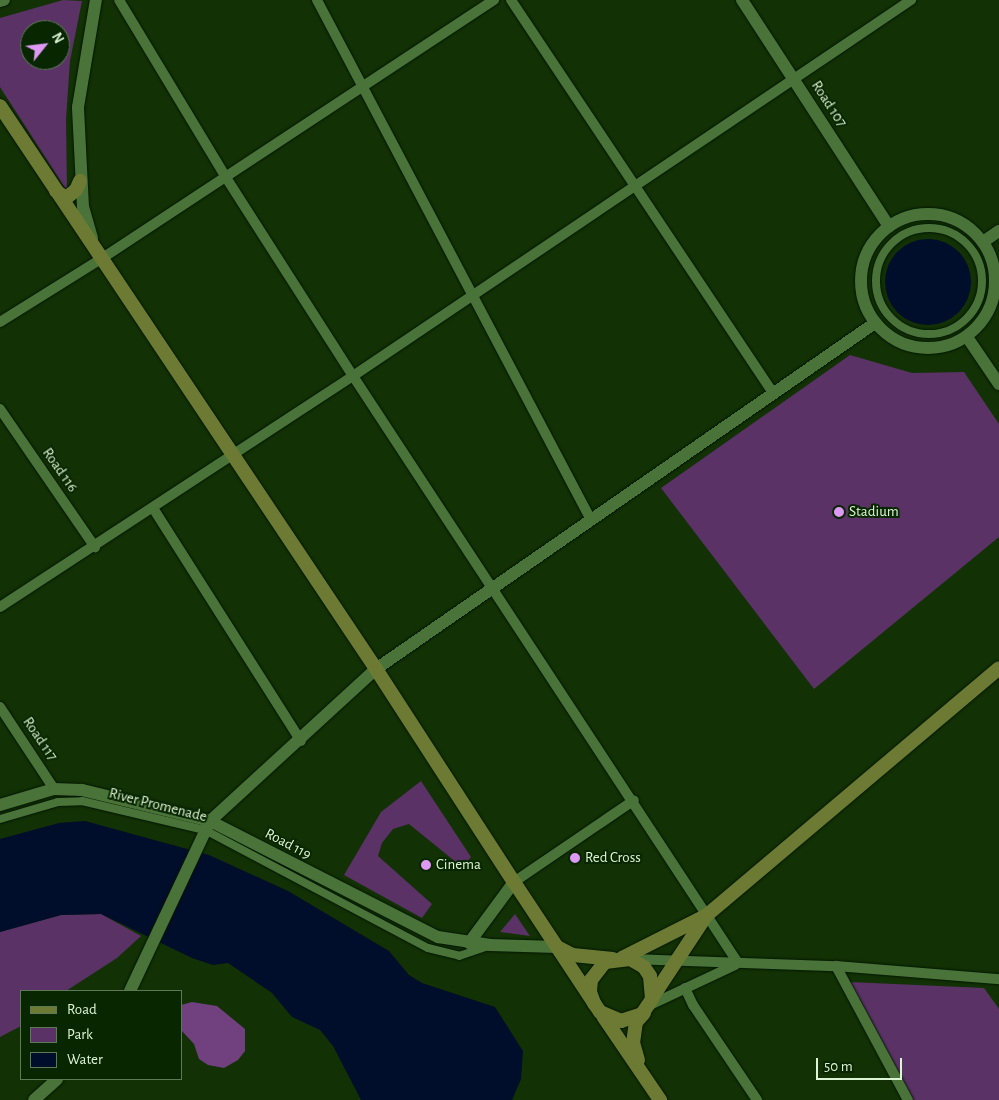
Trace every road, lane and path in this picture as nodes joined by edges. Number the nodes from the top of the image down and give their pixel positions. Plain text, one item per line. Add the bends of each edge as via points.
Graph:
1 (4, 0) edge
2 (96, 0) edge
3 (119, 0) edge
4 (316, 0) edge
5 (494, 0) edge
6 (511, 0) edge
7 (742, 0) edge
8 (911, 0) edge
9 (0, 1) edge
10 (793, 78) junction
11 (361, 87) junction
12 (0, 106) edge
13 (226, 176) junction
14 (80, 180) junction
15 (633, 186) junction
16 (56, 191) junction
17 (889, 226) junction
18 (999, 232) edge
19 (983, 242) junction
20 (101, 259) junction
21 (980, 295) joint
22 (473, 296) junction
23 (0, 322) edge
24 (875, 323) junction
25 (967, 337) junction
26 (353, 376) junction
27 (999, 384) edge
28 (773, 393) junction
29 (0, 410) edge
30 (232, 456) junction
31 (153, 508) junction
32 (591, 520) junction
33 (95, 547) junction
34 (493, 588) junction
35 (0, 607) edge
36 (999, 668) edge
37 (376, 669) junction
38 (0, 707) edge
39 (300, 740) junction
40 (54, 788) junction
41 (634, 800) junction
42 (0, 805) edge
43 (0, 819) edge
44 (206, 828) junction
45 (514, 882) junction
46 (707, 915) junction
47 (468, 943) junction
48 (490, 945) junction
49 (557, 947) junction
50 (622, 959) junction
51 (676, 960) junction
52 (738, 963) junction
53 (836, 966) junction
54 (999, 980) edge
55 (685, 988) junction
56 (130, 990) edge
57 (650, 1004) junction
58 (597, 1008) junction
59 (642, 1072) junction
60 (56, 1080) edge
61 (34, 1100) edge
62 (660, 1100) edge
63 (757, 1100) edge
64 (908, 1100) edge

1 - 9 street
2 - 14 street via 80,80 77,142
3 - 13 street
4 - 11 street
5 - 11 street
6 - 15 street
7 - 10 street, Road 107
8 - 10 street
10 - 15 street
10 - 17 street, Road 107
11 - 13 street
11 - 22 street
12 - 16 main road
13 - 20 street
13 - 26 street
14 - 16 main road via 76,190 66,198
14 - 20 street via 88,229
15 - 22 street
15 - 28 street
16 - 20 main road
17 - 19 street via 908,216 929,213 950,217 969,227
17 - 24 street via 874,240 867,253 861,280 864,301
18 - 19 street
19 - 25 street via 992,261 996,282 982,322
20 - 23 street
20 - 30 main road
21 - 21 street via 982,277 978,259 953,233 919,228 896,239 880,258 876,275 880,300 893,320 908,330 925,334 943,332 960,324 972,312
22 - 26 street
22 - 32 street
24 - 25 street via 906,345 927,349 948,346
24 - 28 street
25 - 27 street
26 - 30 street
26 - 34 street
28 - 32 street
29 - 33 street, Road 116
30 - 31 street
30 - 37 main road
31 - 33 street
31 - 39 street
32 - 34 street
33 - 35 street
34 - 37 street
34 - 41 street
36 - 46 main road
37 - 39 street
37 - 45 main road
38 - 40 street, Road 117
39 - 44 street
40 - 42 street, Road 119
40 - 44 street, Road 119 via 82,790
41 - 45 street
41 - 46 street
43 - 44 street, River Promenade via 58,802 82,801
44 - 47 street, Road 119 via 438,937
44 - 48 street, River Promenade via 428,948 459,956
44 - 56 street
45 - 47 street
45 - 49 main road
46 - 50 main road
46 - 51 main road
46 - 52 street
47 - 48 street, Road 119
48 - 49 street, Road 119
49 - 50 main road via 573,955
49 - 58 main road
50 - 51 street
50 - 57 main road via 644,967 650,976
50 - 58 main road via 599,967 591,980 590,992
51 - 52 street
51 - 57 main road
52 - 53 street
52 - 55 street
53 - 54 street
53 - 64 street
55 - 57 street
55 - 63 street
57 - 58 main road via 627,1021 613,1020
57 - 59 main road via 636,1022 633,1043
58 - 59 main road
59 - 62 main road
60 - 61 street

